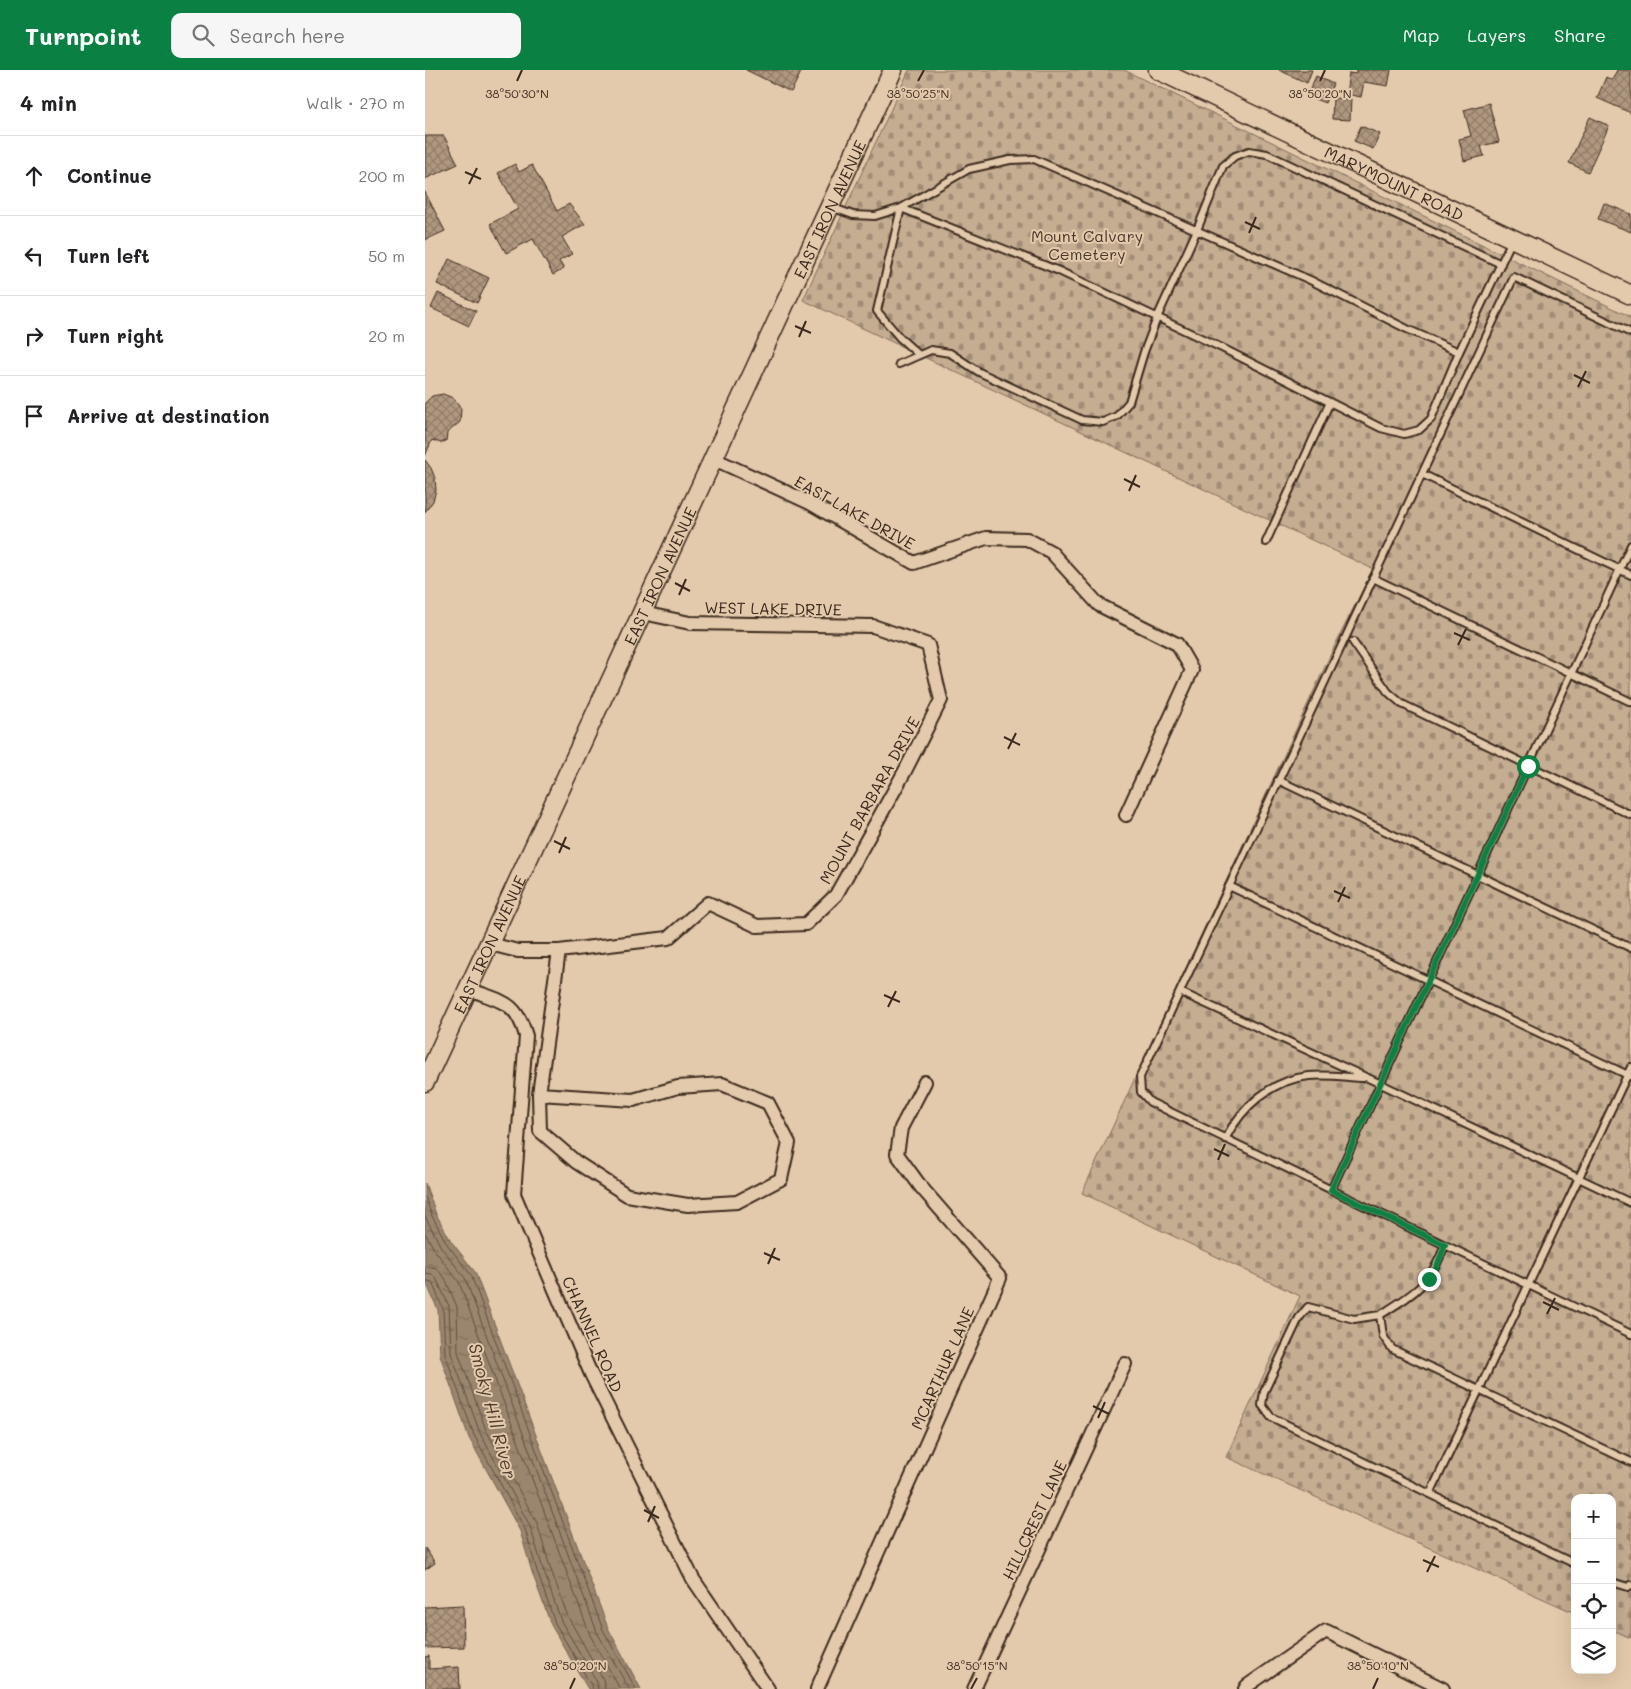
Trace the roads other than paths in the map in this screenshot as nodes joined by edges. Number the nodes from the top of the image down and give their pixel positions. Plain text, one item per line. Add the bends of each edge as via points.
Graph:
1 (893, 70) edge
2 (1158, 70) edge
3 (830, 207) junction
4 (901, 208) junction
5 (1197, 230) junction
6 (1513, 239) junction
7 (1501, 264) junction
8 (1631, 295) edge
9 (1157, 318) junction
10 (1631, 333) edge
11 (1459, 352) junction
12 (918, 354) junction
13 (899, 364) dead end
14 (1330, 402) junction
15 (713, 459) junction
16 (1422, 474) junction
17 (1266, 542) dead end
18 (1631, 545) edge
19 (1620, 569) junction
20 (1631, 575) edge
21 (1373, 578) junction
22 (643, 613) junction
23 (873, 626) joint
24 (1353, 642) dead end
25 (1572, 673) junction
26 (1631, 702) edge
27 (1528, 766) junction
28 (1278, 780) junction
29 (1631, 815) edge
30 (1125, 816) dead end
31 (1477, 875) junction
32 (1229, 886) junction
33 (490, 944) junction
34 (1631, 948) edge
35 (559, 951) junction
36 (1429, 980) junction
37 (469, 989) junction
38 (1180, 992) junction
39 (1631, 1067) edge
40 (1629, 1076) edge
41 (1367, 1078) junction
42 (425, 1082) edge
43 (925, 1082) dead end
44 (1381, 1084) junction
45 (539, 1094) junction
46 (1225, 1139) junction
47 (1579, 1178) junction
48 (1331, 1190) junction
49 (1631, 1203) edge
50 (1445, 1245) junction
51 (1528, 1285) junction
52 (1380, 1315) junction
53 (1631, 1334) edge
54 (1125, 1364) dead end
55 (1479, 1390) junction
56 (1631, 1462) edge
57 (1429, 1494) junction
58 (1571, 1562) edge
59 (1616, 1583) edge
60 (1631, 1585) edge
61 (768, 1689) edge
62 (817, 1689) edge
63 (974, 1689) edge
64 (1245, 1689) edge
65 (1443, 1689) edge

1 - 3 street, EAST IRON AVENUE
2 - 6 street, MARYMOUNT ROAD
3 - 4 lane via 853,215 875,216
3 - 15 street, EAST IRON AVENUE
4 - 5 lane via 969,169 1010,160 1034,159
4 - 9 lane via 1059,271
4 - 12 lane via 877,311
5 - 7 lane via 1223,166 1235,156 1249,151 1267,154
5 - 9 lane
5 - 11 lane
6 - 7 lane
6 - 8 street, MARYMOUNT ROAD
7 - 11 lane
9 - 12 lane via 1129,402 1117,416 1103,422 1082,420 979,372 950,354 931,350
9 - 14 lane
10 - 16 lane via 1514,277
11 - 14 lane via 1431,419 1419,430 1403,434 1381,428
12 - 13 lane
14 - 17 lane
15 - 22 street, EAST IRON AVENUE
15 - 30 street, EAST LAKE DRIVE via 810,503 914,563 986,538 1027,539 1051,552 1099,605 1177,644 1192,670
16 - 19 lane
16 - 21 lane
18 - 19 lane
19 - 20 lane
19 - 25 lane
21 - 25 lane
21 - 28 lane
22 - 23 street, WEST LAKE DRIVE via 690,623
22 - 33 street, EAST IRON AVENUE
23 - 35 street, MOUNT BARBARA DRIVE via 929,645 941,700 835,895 806,924 757,926 708,903 668,938
24 - 27 lane via 1388,692 1402,704
25 - 26 lane
25 - 27 lane
27 - 29 lane
27 - 31 lane
28 - 31 lane
28 - 32 lane
31 - 34 lane
31 - 36 lane
32 - 36 lane
32 - 38 lane
33 - 35 street, MOUNT BARBARA DRIVE via 518,951
33 - 37 street, EAST IRON AVENUE
35 - 45 street
36 - 40 lane
36 - 44 lane
37 - 42 street, EAST IRON AVENUE
37 - 61 street, CHANNEL ROAD via 510,1005 521,1019 526,1036 514,1194 525,1221 591,1374 693,1579
38 - 41 lane
38 - 46 lane via 1140,1077 1141,1092 1150,1102
39 - 40 lane
40 - 47 lane
41 - 44 lane
41 - 46 lane via 1308,1076 1279,1084 1251,1102
43 - 62 street, MCARTHUR LANE via 901,1128 897,1154 921,1188 1000,1278
44 - 47 lane
44 - 48 lane
45 - 45 street via 633,1100 678,1087 722,1084 768,1103 789,1143 781,1179 737,1202 689,1205 627,1195 576,1162 540,1131
46 - 48 lane
47 - 49 lane
47 - 51 lane
48 - 50 lane
50 - 51 lane
50 - 52 lane via 1429,1279 1409,1297
51 - 53 lane
51 - 55 lane
52 - 55 lane via 1383,1336 1392,1349
52 - 57 lane via 1354,1319 1308,1307 1299,1318 1263,1392 1263,1405 1279,1422
54 - 63 street, HILLCREST LANE
55 - 56 lane
55 - 57 lane
57 - 58 lane
59 - 60 lane
64 - 65 street via 1327,1631

